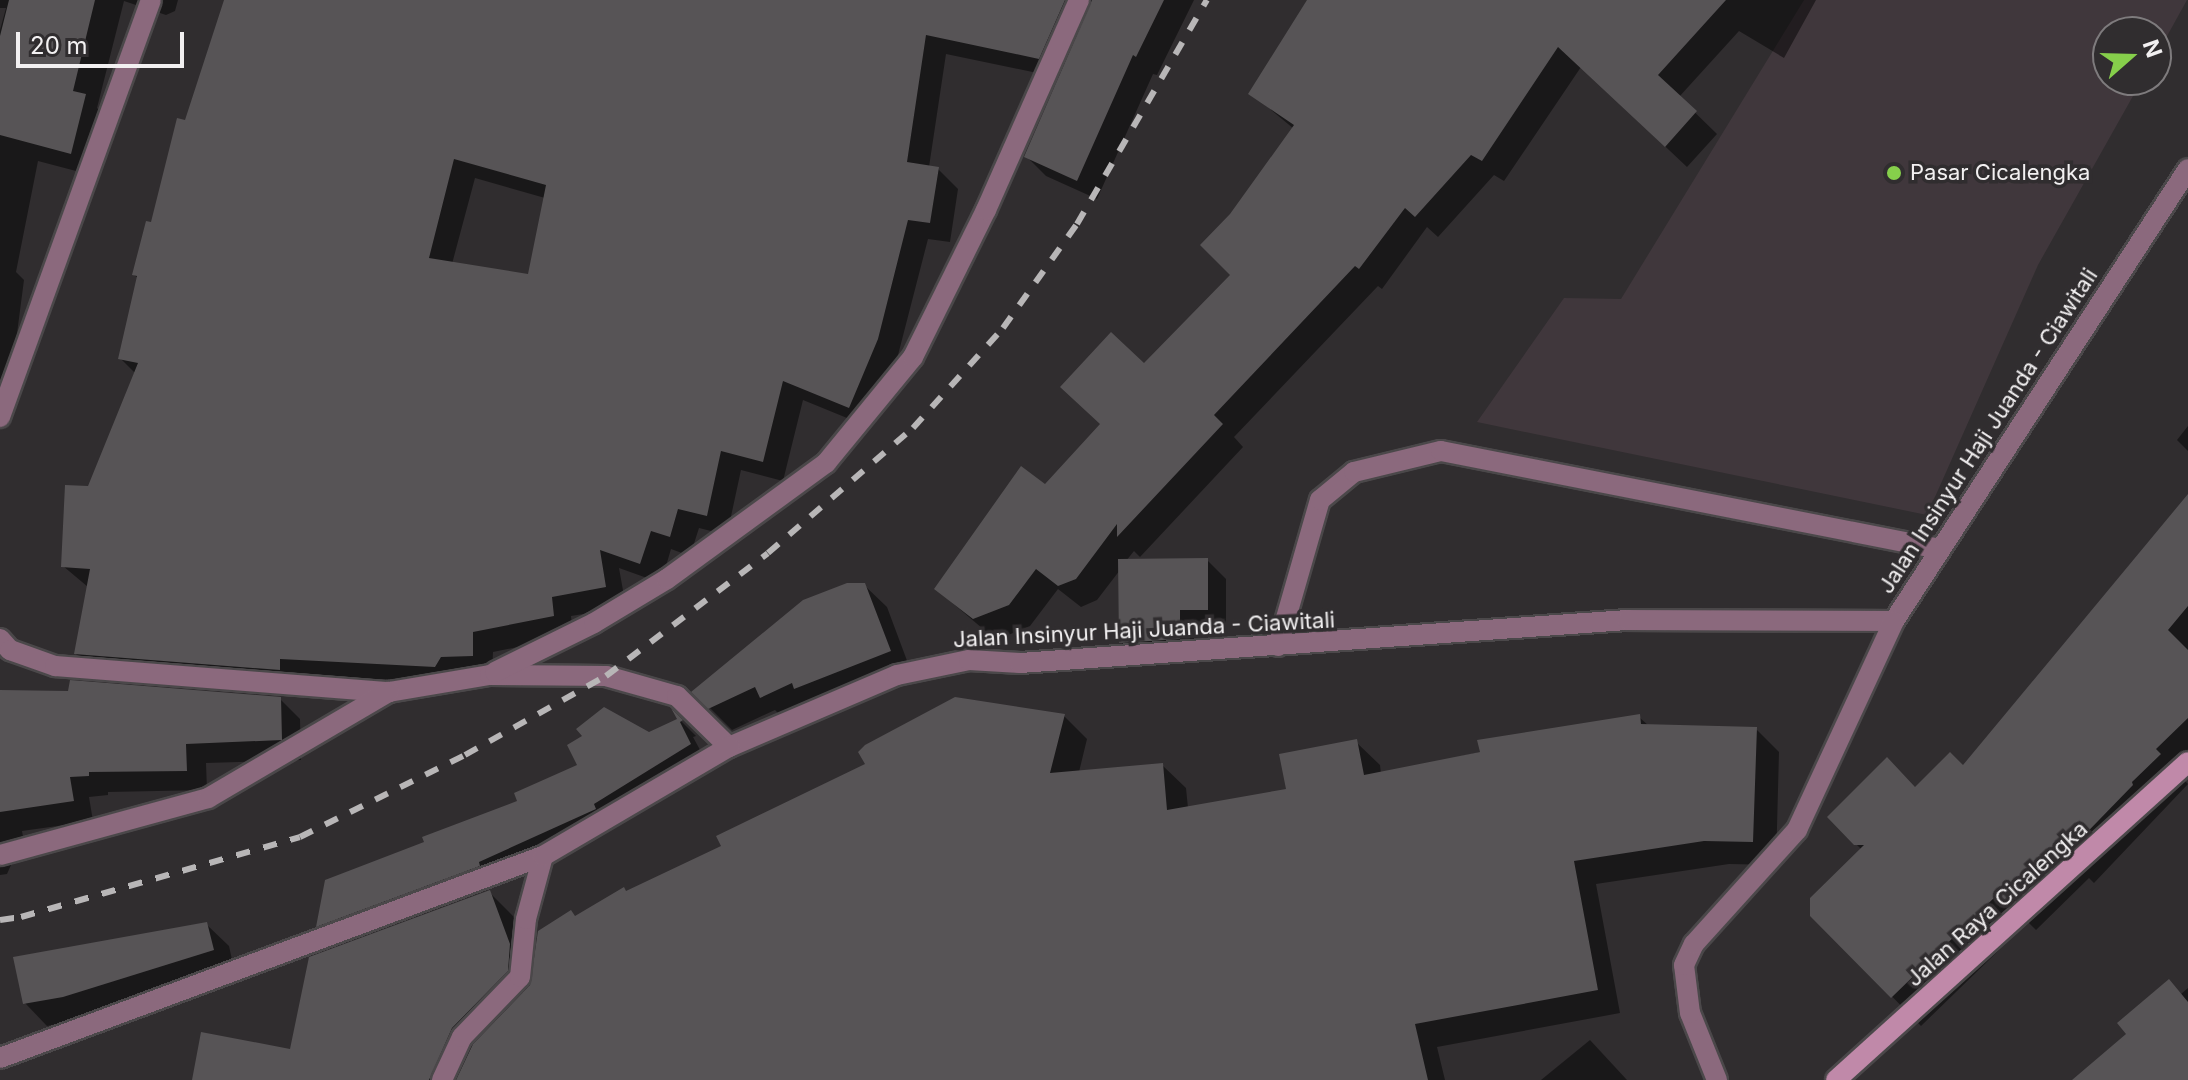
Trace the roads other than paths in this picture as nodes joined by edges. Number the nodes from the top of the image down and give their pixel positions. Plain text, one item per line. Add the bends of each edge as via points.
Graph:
1 (151, 0) edge
2 (1079, 0) edge
3 (2188, 169) edge
4 (0, 417) edge
5 (1940, 549) junction
6 (1894, 621) junction
7 (0, 639) edge
8 (1278, 646) junction
9 (490, 675) junction
10 (389, 692) junction
11 (729, 747) junction
12 (2188, 762) edge
13 (0, 855) edge
14 (543, 856) junction
15 (0, 1058) edge
16 (1843, 1078) edge
17 (442, 1080) edge
18 (1717, 1080) edge

1 - 4 street
2 - 9 street via 986,210 913,357 826,463 667,579
3 - 5 street, Jalan Insinyur Haji Juanda - Ciawitali
5 - 6 street, Jalan Insinyur Haji Juanda - Ciawitali
5 - 8 street via 1441,451 1354,472 1320,500
6 - 8 street, Jalan Insinyur Haji Juanda - Ciawitali via 1628,620
6 - 18 street via 1797,830 1694,944 1684,965 1690,1013
7 - 10 street via 10,650 55,666
8 - 11 street, Jalan Insinyur Haji Juanda - Ciawitali via 1020,663 969,660 897,675
9 - 10 street
9 - 11 street via 606,676 677,696
10 - 13 street via 208,798
11 - 14 street, Jalan Insinyur Haji Juanda - Ciawitali
12 - 16 main road, Jalan Raya Cicalengka
14 - 15 street, Jalan Insinyur Haji Juanda - Ciawitali
14 - 17 street via 526,919 520,977 462,1037

